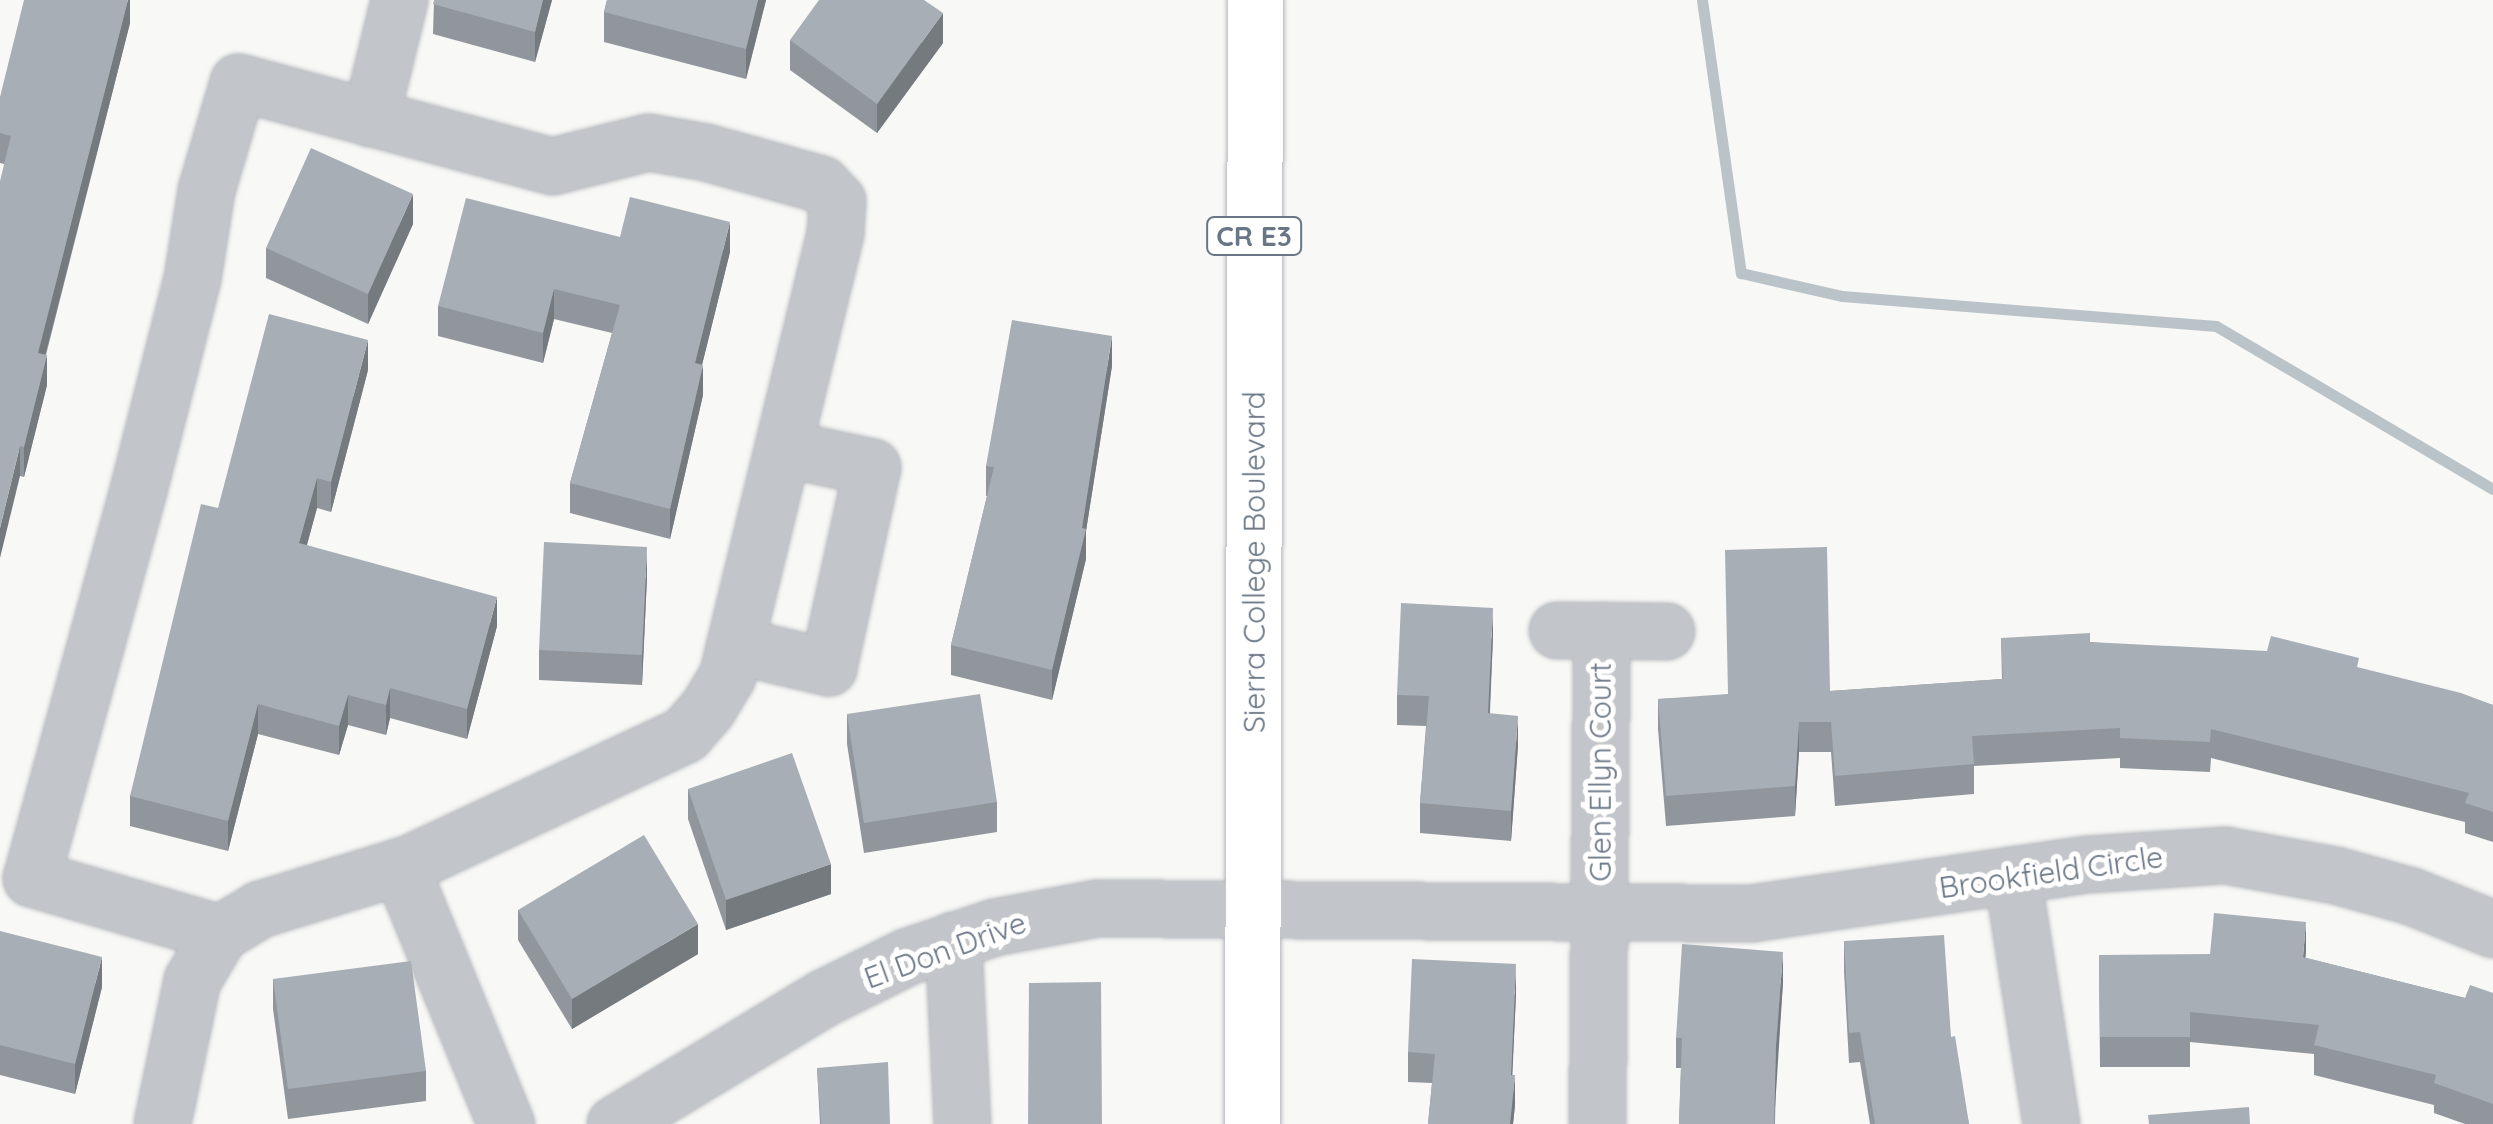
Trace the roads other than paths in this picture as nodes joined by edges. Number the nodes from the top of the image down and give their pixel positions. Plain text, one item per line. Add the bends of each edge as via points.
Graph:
1 (400, 0) edge
2 (1255, 0) edge
3 (370, 118) junction
4 (783, 448) junction
5 (1666, 631) dead end
6 (735, 645) junction
7 (400, 866) junction
8 (2012, 875) junction
9 (1254, 910) junction
10 (1599, 913) junction
11 (2493, 929) edge
12 (220, 933) junction
13 (953, 940) junction
14 (162, 1123) edge
15 (506, 1124) edge
16 (615, 1124) edge
17 (962, 1124) edge
18 (1252, 1124) edge
19 (1598, 1124) edge
20 (2052, 1124) edge

1 - 3 street
2 - 9 main road, Sierra College Boulevard / CR E3
3 - 4 street via 552,166 648,142 821,184 837,200 835,232
3 - 12 street via 238,82 206,190 192,278 138,490 32,878
4 - 6 street
4 - 6 street via 872,467 828,667
5 - 10 street, Glen Ellyn Court via 1579,630
6 - 7 street via 727,676 685,734
7 - 12 street via 260,909
7 - 15 street
8 - 10 street, Brookfield Circle via 1751,913
8 - 11 street, Brookfield Circle via 2225,855 2335,874
8 - 20 street
9 - 10 street, Brookfield Circle
9 - 13 street, El Don Drive via 1097,908
9 - 18 main road, Sierra College Boulevard / CR E3
10 - 19 street
12 - 14 street via 192,980
13 - 16 street, El Don Drive via 823,998
13 - 17 street

